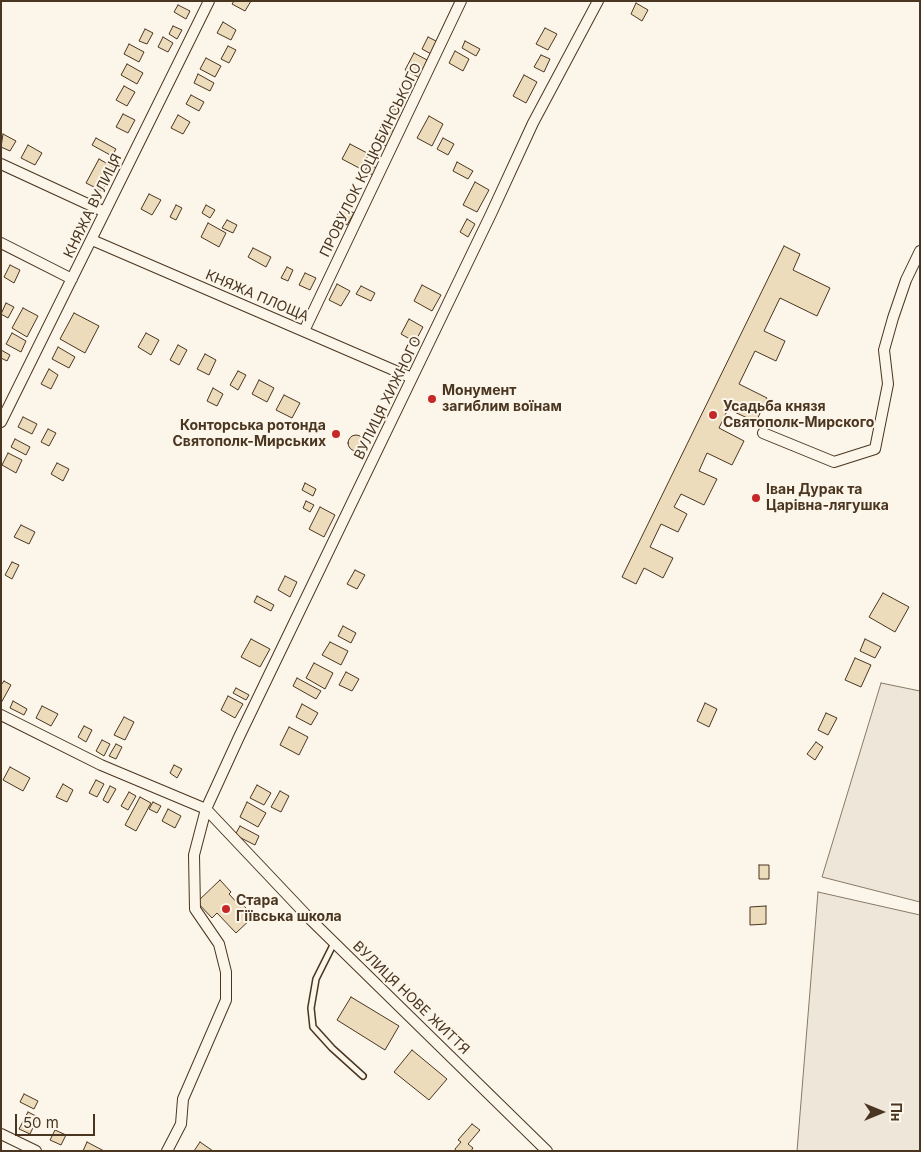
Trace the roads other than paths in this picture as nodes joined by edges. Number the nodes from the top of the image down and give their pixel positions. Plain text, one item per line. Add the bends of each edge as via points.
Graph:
1 (209, 1) edge
2 (461, 1) edge
3 (598, 1) edge
4 (1, 164) edge
5 (105, 212) junction
6 (92, 240) junction
7 (1, 243) edge
8 (920, 251) edge
9 (72, 279) junction
10 (304, 331) junction
11 (412, 378) junction
12 (1, 422) edge
13 (763, 433) dead end
14 (1, 716) edge
15 (206, 809) junction
16 (334, 943) junction
17 (363, 1076) dead end
18 (1, 1134) edge
19 (534, 1137) junction
20 (36, 1151) edge
21 (167, 1151) edge
22 (534, 1151) edge
23 (547, 1151) edge

1 - 5 street, КНЯЖА ВУЛИЦЯ
2 - 10 street, ПРОВУЛОК КОЦЮБИНСЬКОГО
3 - 11 street, ВУЛИЦЯ ХИЖНОГО via 533,123
4 - 5 street
5 - 6 street, КНЯЖА ВУЛИЦЯ
6 - 9 street, КНЯЖА ВУЛИЦЯ
6 - 10 street, КНЯЖА ПЛОЩА
7 - 9 street
8 - 13 street via 903,287 884,350 888,384 875,449 834,462
9 - 12 street, КНЯЖА ВУЛИЦЯ
10 - 11 street, КНЯЖА ПЛОЩА
11 - 15 street, ВУЛИЦЯ ХИЖНОГО
14 - 15 street, ВУЛИЦЯ НОВЕ ЖИТТЯ via 101,765
15 - 16 street, ВУЛИЦЯ НОВЕ ЖИТТЯ
15 - 21 street, ВУЛИЦЯ ХИЖНОГО via 194,855 195,908 219,944 226,972 226,1000 183,1099 181,1124
16 - 17 lane via 316,979 313,1027
16 - 19 street, ВУЛИЦЯ НОВЕ ЖИТТЯ
18 - 20 street
19 - 22 street
19 - 23 street, ВУЛИЦЯ НОВЕ ЖИТТЯ

